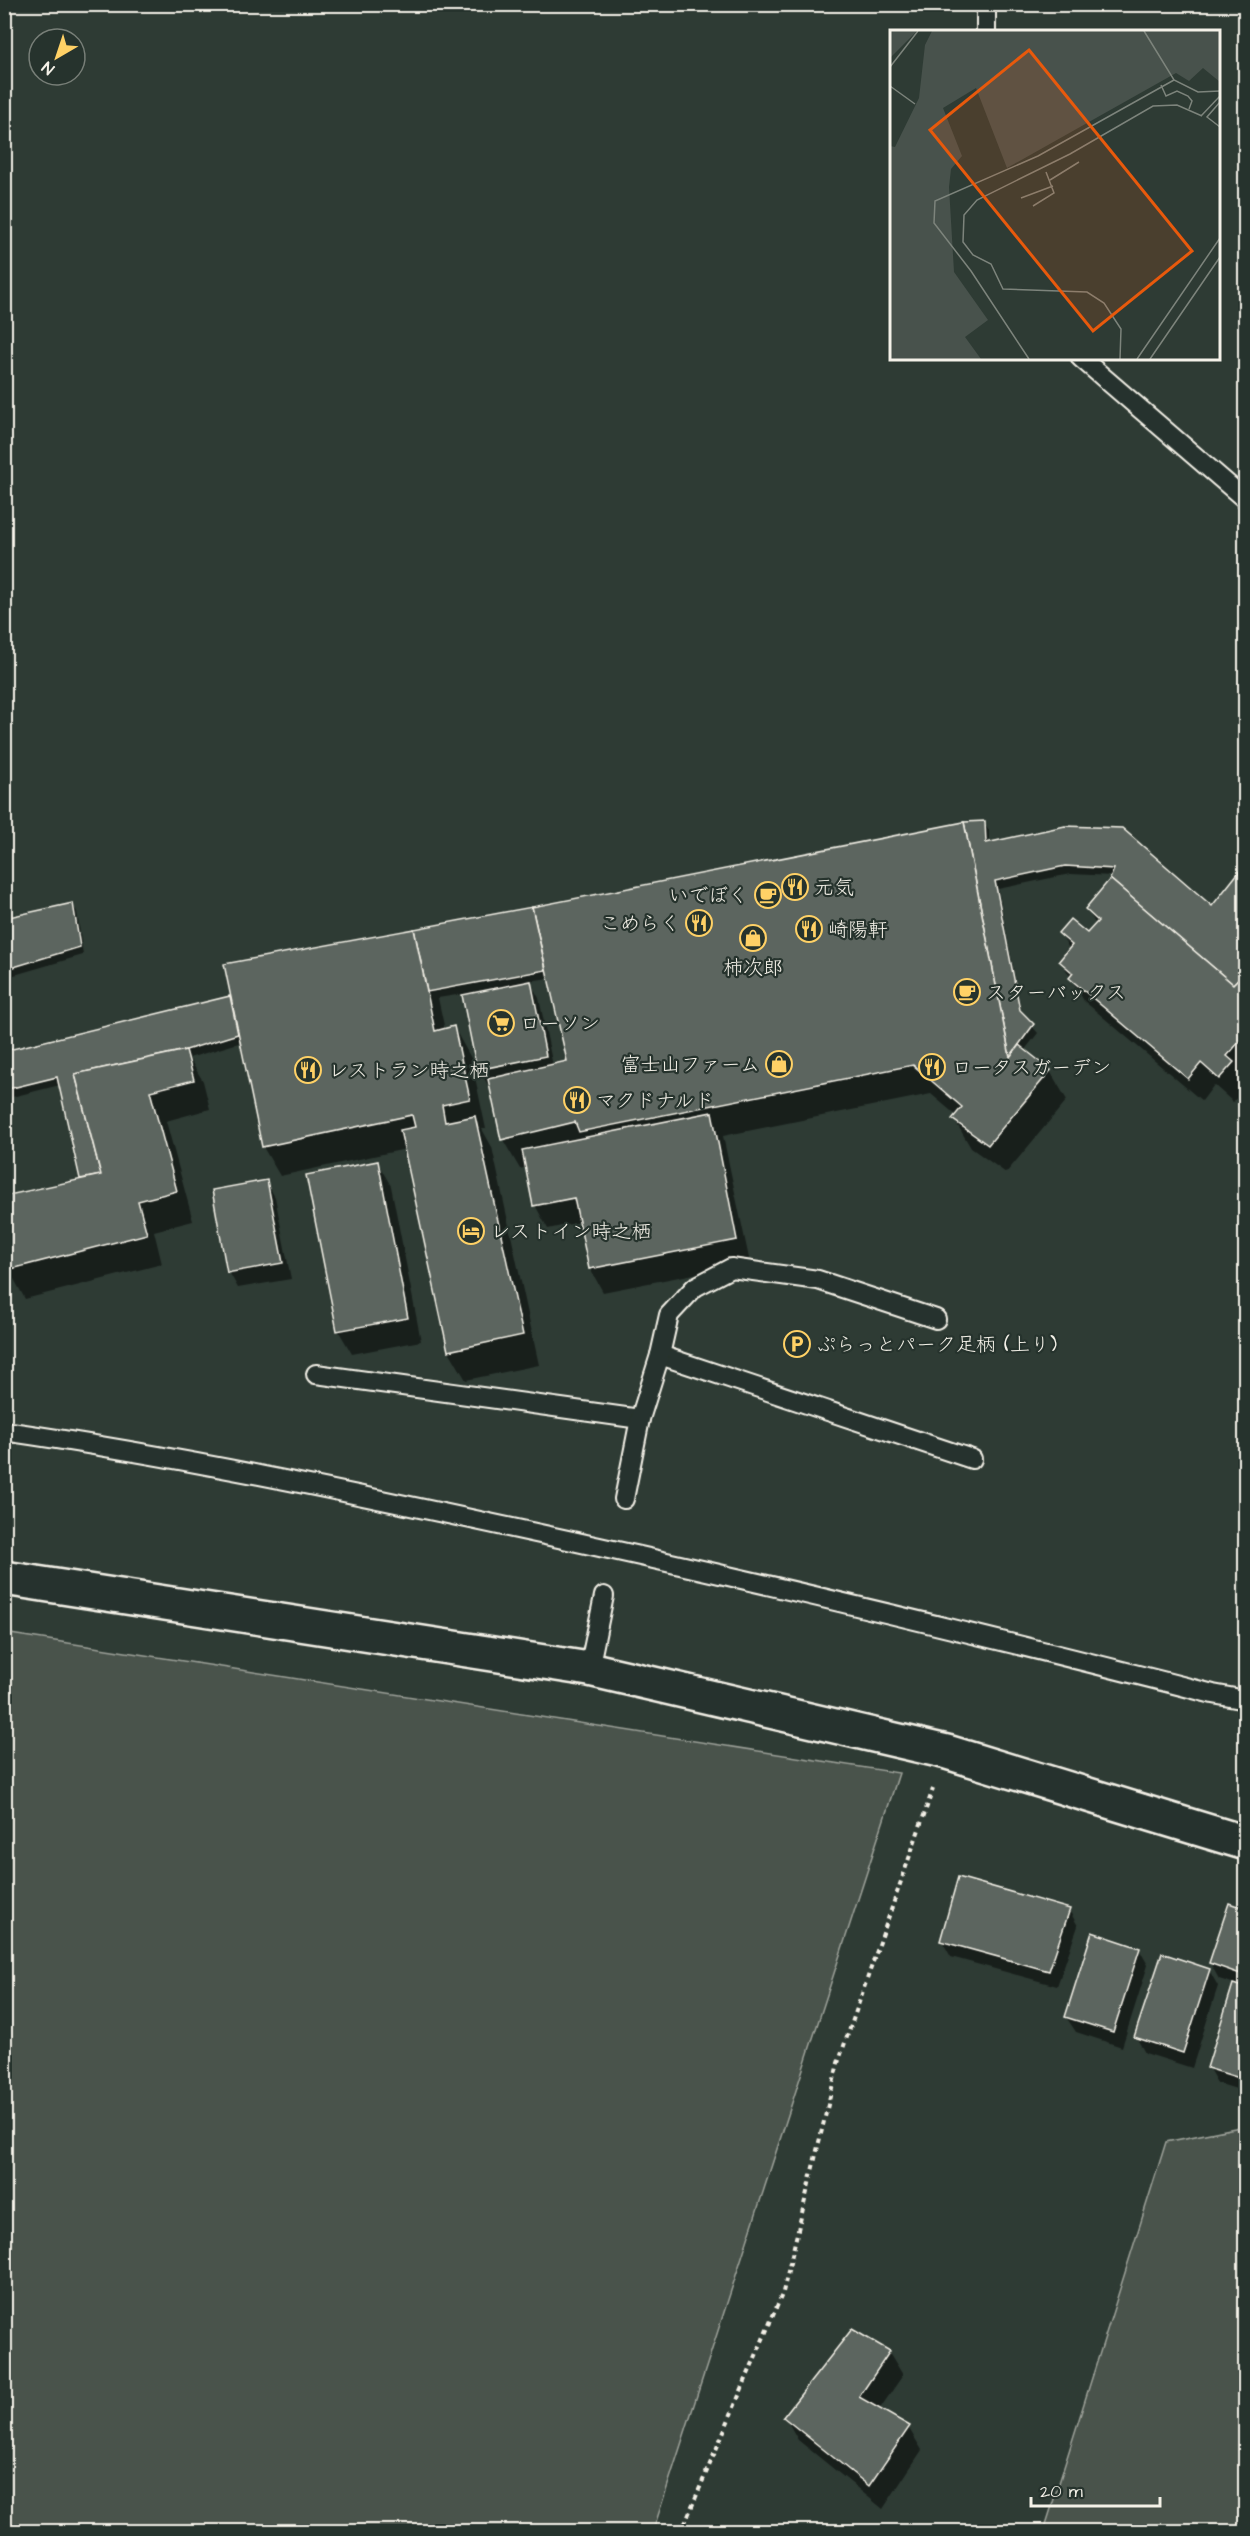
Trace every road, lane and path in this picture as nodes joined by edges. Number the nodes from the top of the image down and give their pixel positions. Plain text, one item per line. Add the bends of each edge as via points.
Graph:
1 (986, 4) edge
2 (986, 30) edge
3 (1083, 360) edge
4 (1245, 500) edge
5 (936, 1319) dead end
6 (660, 1355) junction
7 (316, 1374) dead end
8 (640, 1419) junction
9 (4, 1431) edge
10 (972, 1459) dead end
11 (624, 1499) dead end
12 (4, 1578) edge
13 (604, 1596) dead end
14 (589, 1669) junction
15 (1245, 1700) edge
16 (947, 1752) junction
17 (1245, 1843) edge
18 (681, 2532) edge

1 - 2 lane
3 - 4 lane
5 - 6 lane via 818,1280 731,1268 695,1287 669,1315
6 - 8 lane
6 - 10 lane
7 - 8 lane
8 - 11 lane
9 - 15 lane via 333,1489 657,1559
12 - 14 street
13 - 14 lane
14 - 16 street
16 - 17 street
16 - 18 path via 838,2063 783,2292

